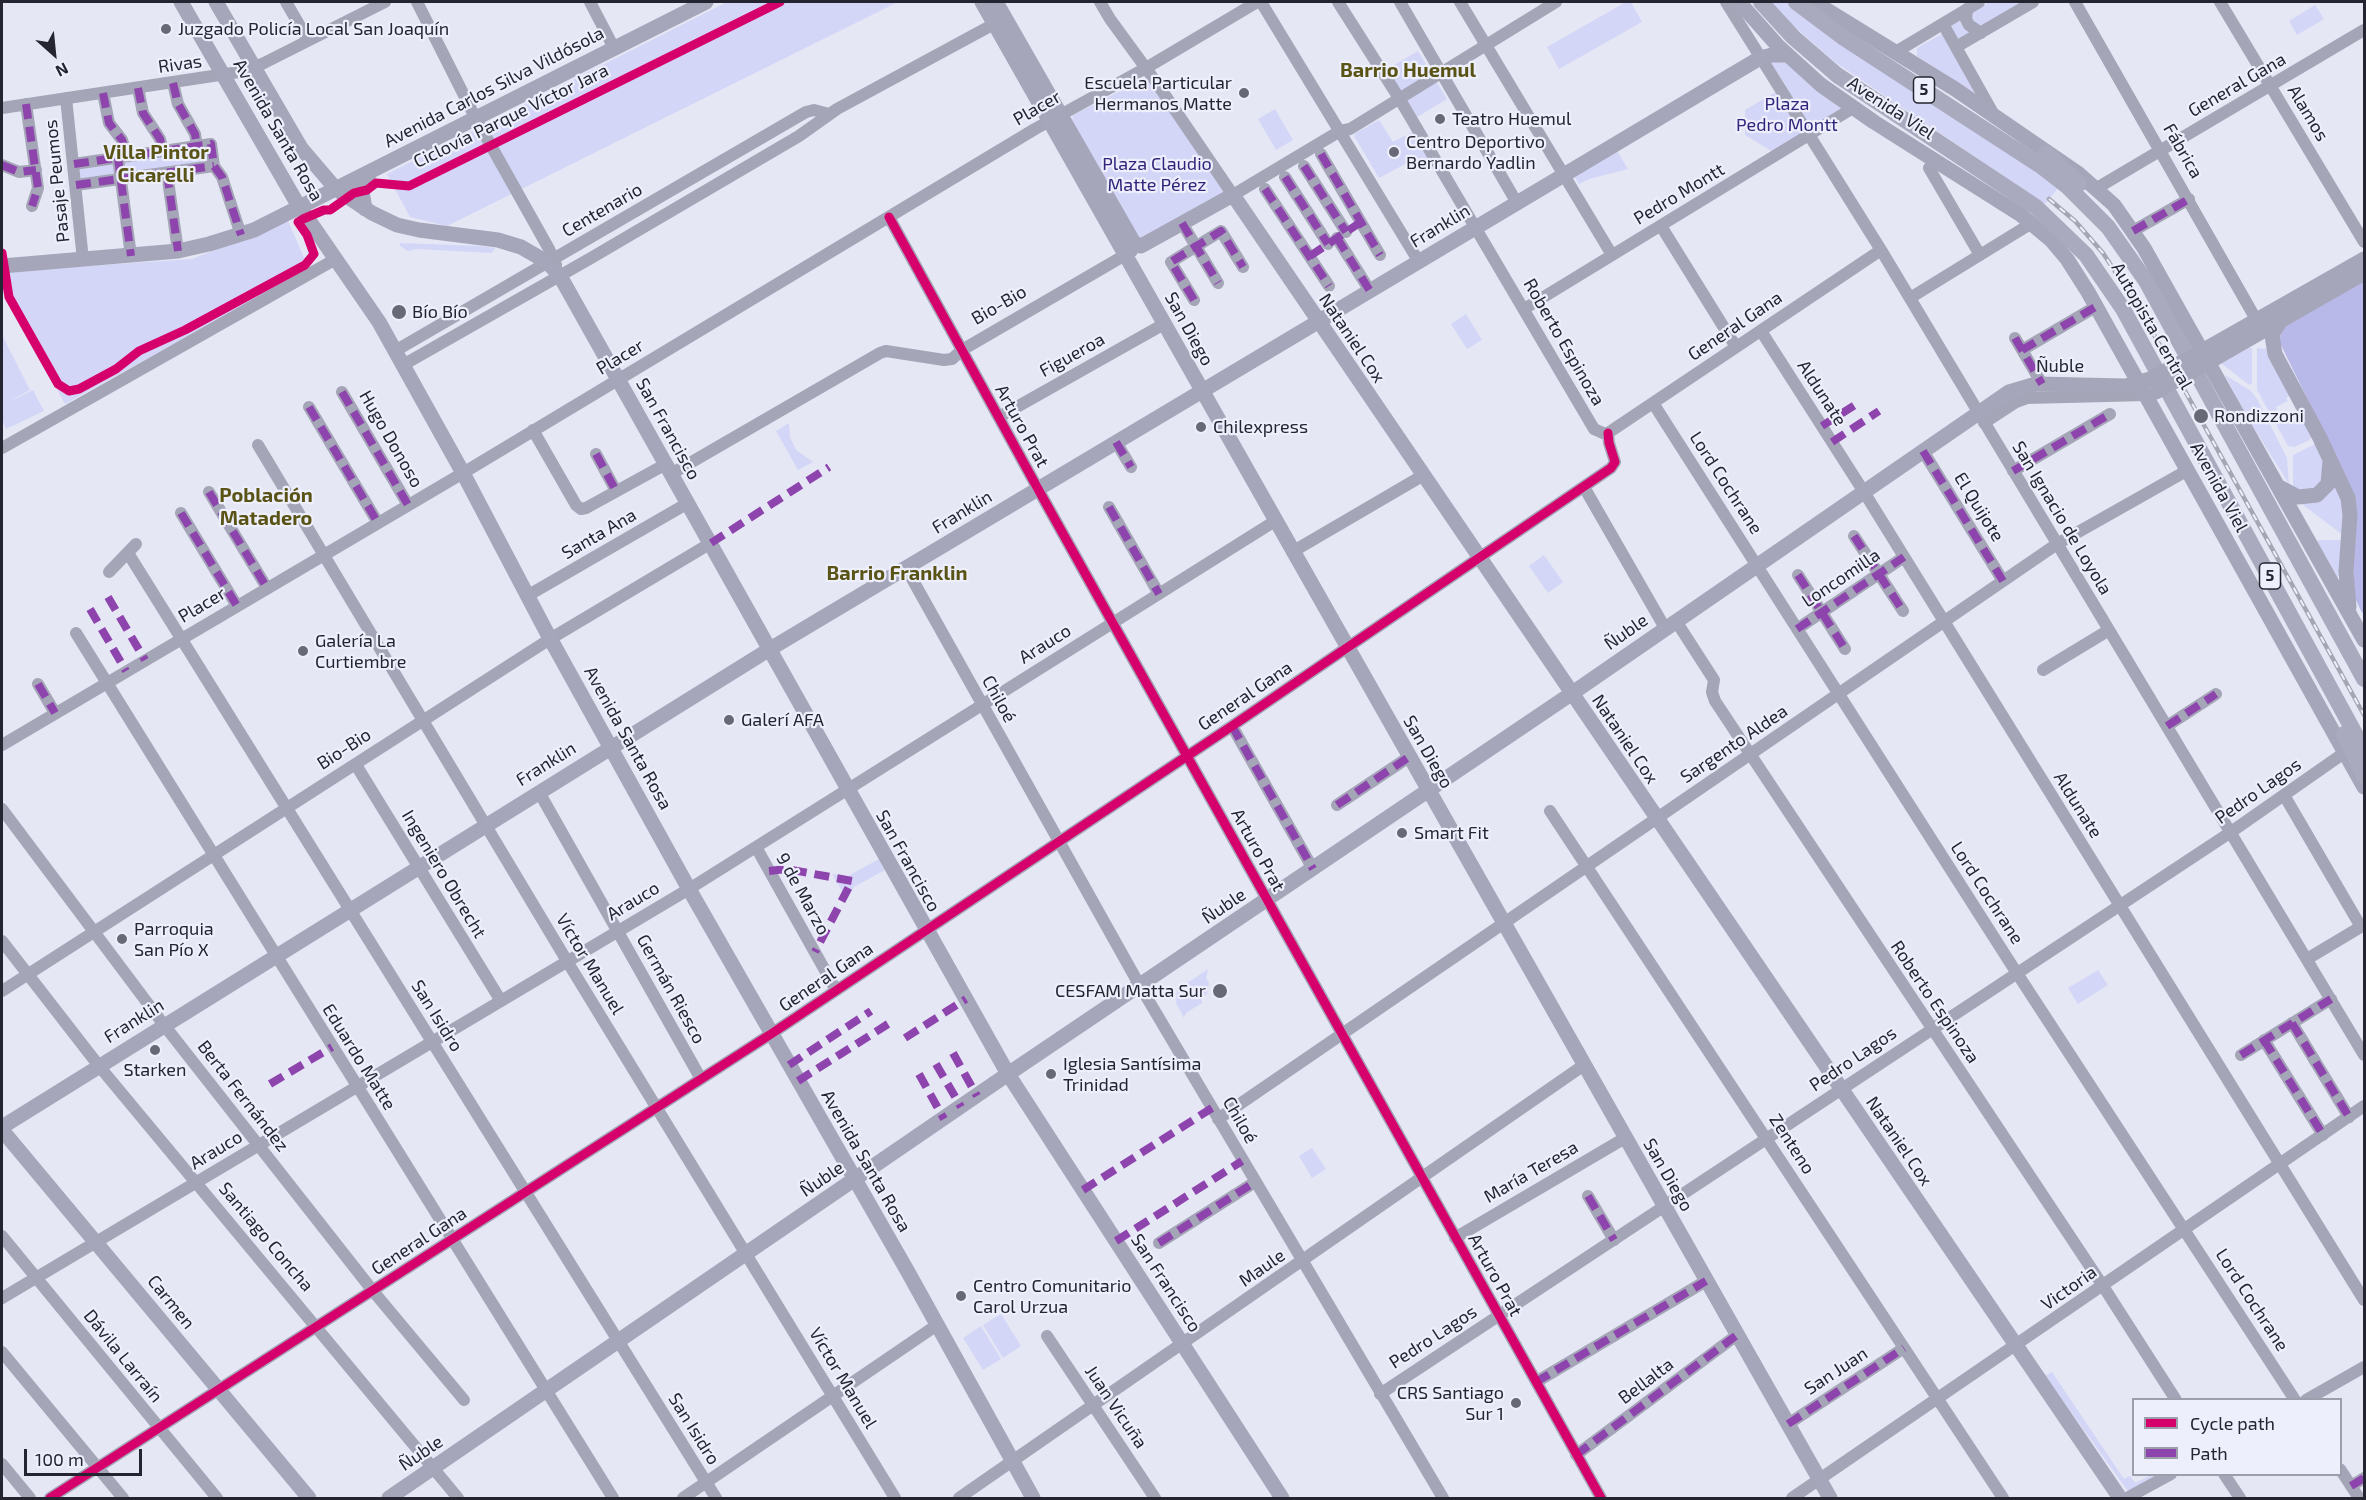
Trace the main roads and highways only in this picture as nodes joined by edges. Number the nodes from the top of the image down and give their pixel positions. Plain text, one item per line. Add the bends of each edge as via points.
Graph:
1 (181, 2) edge
2 (216, 2) edge
3 (706, 2) edge
4 (982, 2) edge
5 (996, 2) edge
6 (1739, 2) edge
7 (1796, 2) edge
8 (1814, 2) edge
9 (1761, 4) edge
10 (1787, 55) junction
11 (1055, 118) junction
12 (2046, 153) junction
13 (320, 172) junction
14 (370, 172) junction
15 (336, 189) junction
16 (1233, 195) joint
17 (314, 201) junction
18 (300, 207) junction
19 (365, 209) junction
20 (2126, 236) junction
21 (1141, 246) joint
22 (2364, 259) edge
23 (2, 266) edge
24 (555, 267) joint
25 (2364, 273) edge
26 (1318, 322) junction
27 (2278, 323) junction
28 (2247, 340) junction
29 (2275, 354) junction
30 (2124, 357) junction
31 (2201, 359) junction
32 (2102, 385) junction
33 (2148, 387) junction
34 (1201, 392) junction
35 (2330, 458) junction
36 (2281, 488) junction
37 (2350, 613) junction
38 (2364, 640) edge
39 (770, 649) junction
40 (2349, 650) junction
41 (2313, 655) junction
42 (2364, 670) edge
43 (2364, 679) edge
44 (1570, 694) junction
45 (611, 747) junction
46 (2364, 750) edge
47 (2364, 776) edge
48 (2364, 787) edge
49 (1428, 790) junction
50 (1008, 1074) junction
51 (2, 1128) edge
52 (855, 1179) junction
53 (309, 1498) edge
54 (389, 1498) edge
55 (1033, 1498) edge
56 (1282, 1498) edge
57 (1830, 1498) edge
58 (2120, 1498) edge

1 - 18 main road, Avenida Santa Rosa
2 - 13 main road, Avenida Santa Rosa via 301,148
3 - 14 main road, Avenida Carlos Silva Vildósola
4 - 11 main road, San Diego
5 - 11 main road, San Diego
6 - 10 main road, Avenida Viel
7 - 20 highway, Autopista Central / 5 via 1826,26 2054,176
8 - 12 main road via 1955,89
9 - 41 highway, Autopista Central / 5 via 1837,75 2036,207 2086,255 2123,309
10 - 26 main road, Franklin via 1760,58
10 - 30 main road, Avenida Viel via 1853,108 2032,223 2067,259
11 - 21 main road, San Diego via 1134,243
11 - 34 main road, San Diego
12 - 20 highway
12 - 20 main road via 2097,188
13 - 15 main road, Avenida Santa Rosa
13 - 17 main road via 321,187
14 - 15 main road, Avenida Carlos Silva Vildósola
14 - 19 main road via 362,191
15 - 17 main road, Avenida Carlos Silva Vildósola
15 - 19 main road, Avenida Santa Rosa
16 - 21 main road, Bio-Bio
16 - 26 main road, Nataniel Cox
17 - 18 main road, Avenida Carlos Silva Vildósola
18 - 23 main road, Avenida Carlos Silva Vildósola via 241,235 178,251
18 - 45 main road, Avenida Santa Rosa via 395,351
19 - 24 main road, Avenida Santa Rosa via 407,228 510,243
20 - 31 main road
20 - 40 highway, Autopista Central / 5 via 2146,281
22 - 31 main road via 2257,321
24 - 39 main road, San Francisco
25 - 27 main road
26 - 34 main road, Franklin
26 - 44 main road, Nataniel Cox
27 - 28 main road
27 - 29 main road via 2272,335
28 - 29 main road via 2265,345
28 - 31 main road
29 - 35 main road
30 - 32 main road via 2120,373
30 - 33 main road, Avenida Viel
31 - 33 main road, Ñuble, bridge
31 - 36 main road
32 - 33 main road, Ñuble
32 - 44 main road, Ñuble via 2042,384 2009,392 1981,418 1923,452
33 - 48 main road, Avenida Viel via 2188,470
34 - 39 main road, Franklin
34 - 49 main road, San Diego
35 - 36 main road via 2330,479 2321,492 2303,497
35 - 37 main road via 2350,506 2346,571
36 - 37 main road
37 - 38 main road
39 - 45 main road, Franklin
39 - 50 main road, San Francisco
40 - 42 highway
40 - 43 highway, Autopista Central / 5
41 - 46 highway, Autopista Central / 5
41 - 47 highway via 2335,715
44 - 49 main road, Ñuble
44 - 58 main road, Nataniel Cox
45 - 51 main road, Franklin
45 - 52 main road, Avenida Santa Rosa
49 - 50 main road, Ñuble
49 - 57 main road, San Diego
50 - 52 main road, Ñuble
50 - 56 main road, San Francisco
51 - 53 main road, Carmen
52 - 54 main road, Ñuble
52 - 55 main road, Avenida Santa Rosa

